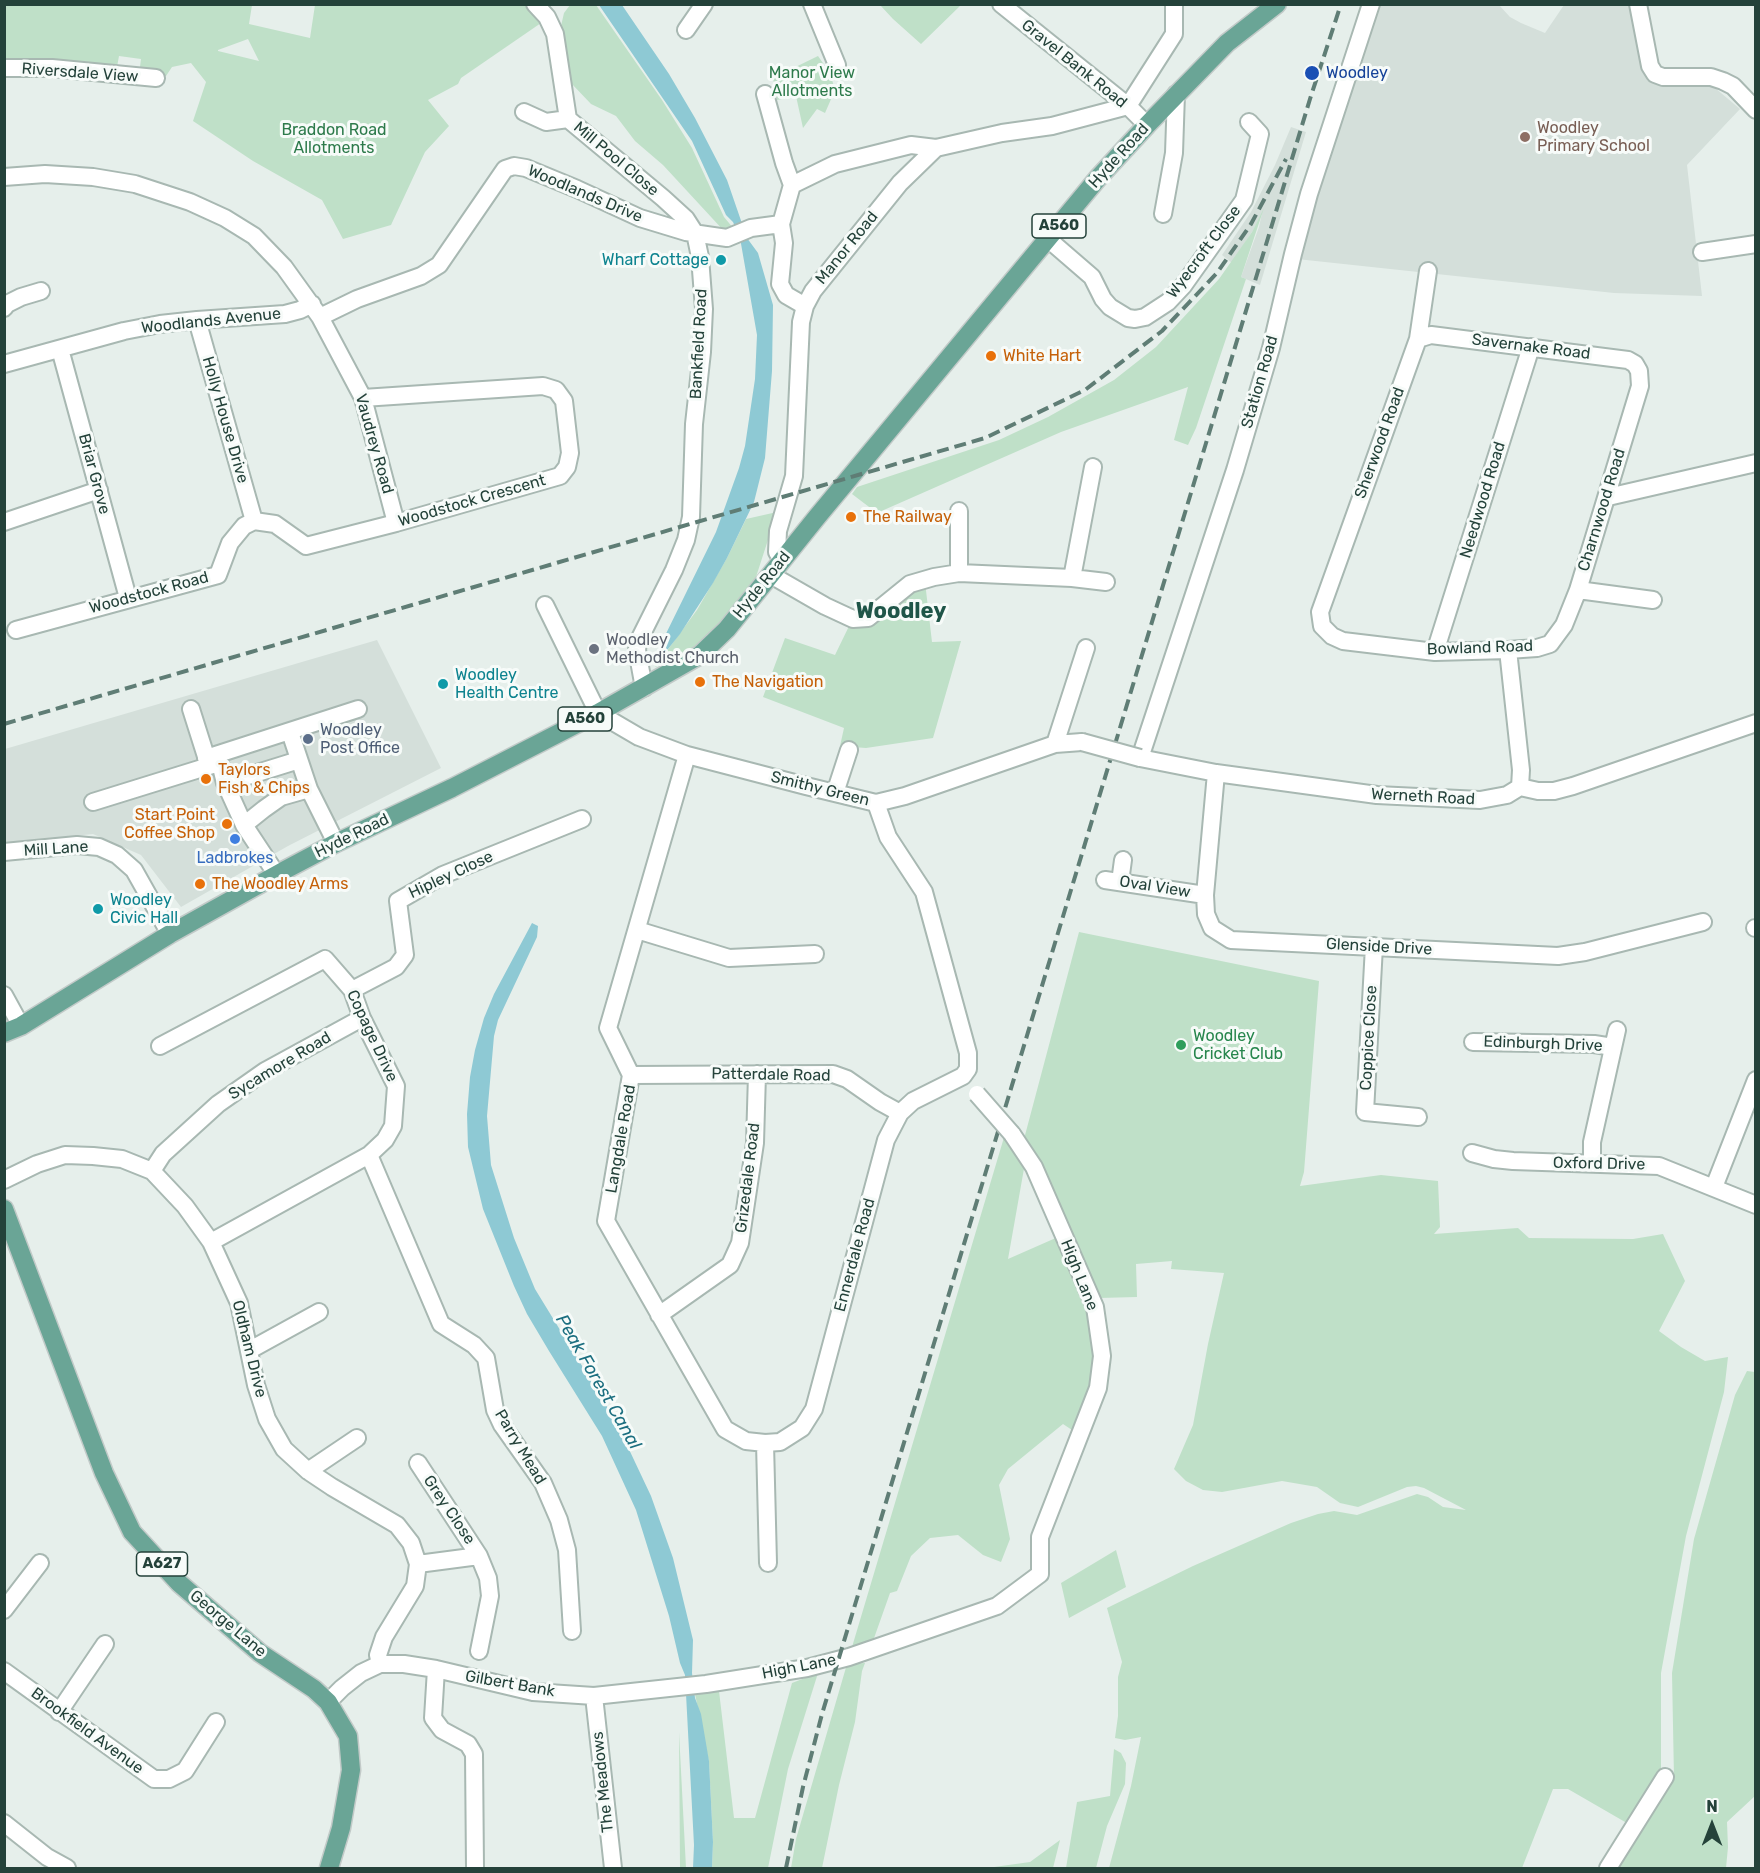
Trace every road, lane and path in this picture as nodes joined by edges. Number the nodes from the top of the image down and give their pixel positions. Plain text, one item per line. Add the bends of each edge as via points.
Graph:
1 (535, 4) edge
2 (704, 4) edge
3 (812, 4) edge
4 (1000, 4) edge
5 (1174, 4) edge
6 (1277, 4) edge
7 (1371, 4) edge
8 (1638, 4) edge
9 (686, 30) dead end
10 (837, 66) dead end
11 (4, 68) edge
12 (156, 78) dead end
13 (765, 94) dead end
14 (1176, 94) junction
15 (1128, 106) junction
16 (1755, 110) edge
17 (524, 112) dead end
18 (568, 119) junction
19 (1249, 122) dead end
20 (1147, 125) junction
21 (936, 148) junction
22 (4, 177) edge
23 (792, 185) junction
24 (1162, 214) dead end
25 (781, 224) junction
26 (694, 233) junction
27 (1048, 238) junction
28 (1755, 244) edge
29 (1701, 252) dead end
30 (1428, 271) dead end
31 (41, 291) dead end
32 (805, 306) junction
33 (4, 308) edge
34 (316, 310) junction
35 (197, 320) junction
36 (1418, 339) junction
37 (1531, 347) junction
38 (60, 349) junction
39 (6, 357) edge
40 (1639, 371) joint
41 (363, 398) junction
42 (1755, 463) edge
43 (1093, 467) dead end
44 (99, 490) junction
45 (1608, 497) junction
46 (959, 511) dead end
47 (254, 521) junction
48 (4, 522) edge
49 (396, 523) junction
50 (782, 560) junction
51 (959, 573) junction
52 (771, 575) junction
53 (1072, 578) junction
54 (1106, 582) dead end
55 (1578, 590) junction
56 (128, 598) junction
57 (1653, 600) dead end
58 (545, 605) dead end
59 (1320, 612) joint
60 (16, 630) dead end
61 (1550, 644) joint
62 (1086, 648) dead end
63 (1508, 650) junction
64 (1435, 652) junction
65 (644, 688) junction
66 (191, 709) dead end
67 (358, 709) dead end
68 (598, 713) junction
69 (1755, 723) edge
70 (290, 732) junction
71 (1082, 742) joint
72 (1055, 744) junction
73 (849, 750) dead end
74 (687, 755) junction
75 (1140, 758) junction
76 (299, 760) junction
77 (208, 762) junction
78 (1216, 773) junction
79 (225, 783) junction
80 (1520, 787) junction
81 (309, 789) junction
82 (835, 793) junction
83 (93, 802) dead end
84 (876, 803) junction
85 (582, 819) dead end
86 (244, 825) junction
87 (336, 843) junction
88 (4, 852) edge
89 (1123, 860) dead end
90 (277, 875) junction
91 (1205, 895) junction
92 (1702, 922) dead end
93 (637, 930) junction
94 (170, 934) junction
95 (1374, 946) junction
96 (815, 954) dead end
97 (352, 990) junction
98 (4, 994) edge
99 (362, 1018) junction
100 (13, 1029) edge
101 (1617, 1030) dead end
102 (1473, 1042) dead end
103 (160, 1046) dead end
104 (1613, 1047) junction
105 (757, 1074) junction
106 (632, 1075) junction
107 (963, 1076) junction
108 (1755, 1080) edge
109 (900, 1113) junction
110 (1418, 1117) dead end
111 (1472, 1153) dead end
112 (369, 1155) junction
113 (1592, 1163) junction
114 (152, 1171) junction
115 (4, 1180) edge
116 (1714, 1187) junction
117 (1755, 1205) edge
118 (4, 1209) edge
119 (211, 1242) junction
120 (320, 1312) dead end
121 (659, 1315) junction
122 (250, 1350) junction
123 (357, 1438) dead end
124 (765, 1443) junction
125 (418, 1463) dead end
126 (308, 1471) junction
127 (479, 1556) junction
128 (40, 1563) dead end
129 (768, 1563) dead end
130 (418, 1564) junction
131 (4, 1610) edge
132 (572, 1631) dead end
133 (105, 1644) dead end
134 (479, 1651) dead end
135 (380, 1664) junction
136 (436, 1669) junction
137 (4, 1671) edge
138 (706, 1684) joint
139 (594, 1696) junction
140 (328, 1702) junction
141 (59, 1712) junction
142 (216, 1722) dead end
143 (1665, 1777) dead end
144 (4, 1823) edge
145 (67, 1869) edge
146 (328, 1869) edge
147 (475, 1869) edge
148 (613, 1869) edge
149 (1608, 1869) edge

1 - 18 street via 555,34
2 - 9 street
3 - 10 street
4 - 15 street, Gravel Bank Road
5 - 15 street via 1174,34
6 - 14 main road, Hyde Road / A560 via 1227,43
7 - 75 street, Station Road via 1309,194 1235,470
8 - 16 street via 1655,74 1723,81 1733,86
11 - 12 street, Riversdale View via 52,68
13 - 23 street
14 - 20 main road, Hyde Road / A560
14 - 24 street via 1174,153
15 - 20 street, Gravel Bank Road
15 - 21 street via 1052,126
17 - 18 street, Mill Pool Close via 546,122
18 - 26 street, Mill Pool Close via 663,198 686,219
19 - 27 street, Wyecroft Close via 1260,134 1244,200 1183,286 1145,317 1128,318 1110,307 1092,277
20 - 27 main road, Hyde Road / A560
21 - 23 street via 911,145 835,164
21 - 32 street, Manor Road via 900,183
22 - 34 street, Vaudrey Road via 45,174 116,180 190,202 254,236 284,267
23 - 25 street
25 - 26 street via 751,228 727,238
25 - 32 street via 784,243 780,284 786,295
26 - 34 street, Woodlands Drive via 640,218 514,166 500,176 439,265 421,276
26 - 65 street, Bankfield Road via 704,309 691,517 674,570 638,642
27 - 50 main road, Hyde Road / A560
28 - 29 street
30 - 36 street, Sherwood Road
31 - 33 street
32 - 50 street, Manor Road via 794,476 778,531 777,552
34 - 35 street, Woodlands Avenue
34 - 41 street, Vaudrey Road
35 - 38 street, Woodlands Avenue via 124,331
35 - 47 street, Holly House Drive
36 - 37 street, Savernake Road via 1431,335
36 - 59 street, Sherwood Road
37 - 40 street, Savernake Road via 1628,360
37 - 64 street, Needwood Road
38 - 39 street, Woodlands Avenue
38 - 44 street, Briar Grove
40 - 45 street, Charnwood Road via 1640,386
41 - 49 street, Vaudrey Road
41 - 49 street, Woodstock Crescent via 543,386 556,390 564,401 570,453 560,476
42 - 45 street
43 - 53 street
44 - 48 street
44 - 56 street, Briar Grove
45 - 55 street, Charnwood Road
46 - 51 street
47 - 49 street, Woodstock Crescent via 275,524 306,546
47 - 56 street, Woodstock Road via 244,526 230,543 218,575
50 - 52 main road, Hyde Road / A560
51 - 52 street via 910,584 868,618 853,619
51 - 53 street
52 - 65 main road, Hyde Road / A560 via 728,629 700,655
53 - 54 street
55 - 57 street
55 - 61 street, Charnwood Road via 1564,625
56 - 60 street, Woodstock Road
58 - 68 street
59 - 64 street, Bowland Road via 1322,626 1343,641
61 - 63 street, Bowland Road
62 - 72 street
63 - 64 street, Bowland Road
63 - 80 street
65 - 68 main road, Hyde Road / A560
66 - 77 street
67 - 70 street
68 - 74 street, Smithy Green via 639,737
68 - 87 main road, Hyde Road / A560
69 - 80 street, Werneth Road via 1573,786 1554,791
70 - 76 street
70 - 77 street
71 - 72 street, Smithy Green
71 - 75 street, Werneth Road, bridge
72 - 84 street, Smithy Green
73 - 82 street
74 - 82 street, Smithy Green
74 - 93 street, Langdale Road
75 - 78 street, Werneth Road
76 - 79 street
76 - 81 street
77 - 79 street via 220,763
77 - 83 street
78 - 80 street, Werneth Road via 1428,799 1494,798
78 - 91 street, Glenside Drive
79 - 86 street
81 - 86 street via 281,797
81 - 87 street
82 - 84 street, Smithy Green
84 - 107 street via 888,837 924,892 968,1053 968,1069
85 - 97 street, Hipley Close via 443,875 398,901 405,955 396,967
86 - 90 street
87 - 90 main road, Hyde Road / A560
88 - 94 street, Mill Lane via 77,844 117,855 134,870
89 - 91 street, Oval View via 1112,881
90 - 94 main road, Hyde Road / A560
91 - 95 street, Glenside Drive via 1212,928 1231,940
92 - 95 street, Glenside Drive via 1558,956
93 - 96 street via 729,958
93 - 106 street, Langdale Road via 608,1028
94 - 100 main road, Hyde Road / A560
95 - 110 street, Coppice Close via 1365,1112
97 - 99 street, Copage Drive
97 - 103 street, Copage Drive via 325,959
98 - 100 street
99 - 112 street, Copage Drive via 396,1086 393,1126
99 - 114 street, Sycamore Road via 265,1071 218,1104 163,1154
101 - 104 street, Edinburgh Drive
102 - 104 street, Edinburgh Drive
104 - 113 street, Edinburgh Drive via 1592,1142
105 - 106 street, Patterdale Road
105 - 109 street, Patterdale Road via 833,1074 848,1079
105 - 121 street, Grizedale Road via 755,1143 740,1243 730,1265
106 - 121 street, Langdale Road via 606,1221
107 - 109 street, Ennerdale Road via 913,1101
107 - 138 street, High Lane, bridge via 1034,1167 1095,1307 1102,1356 1098,1388 1040,1537 1040,1574 997,1606 849,1657 807,1668
108 - 116 street
109 - 124 street, Ennerdale Road via 886,1140 814,1409 802,1428 780,1442
111 - 113 street, Oxford Drive via 1513,1161
112 - 119 street, Copage Drive
112 - 132 street, Parry Mead via 441,1324 474,1345 486,1358 495,1410 543,1483 559,1520 567,1550
113 - 116 street, Oxford Drive via 1659,1166
114 - 115 street, Oldham Drive via 122,1159 65,1155
114 - 119 street, Oldham Drive via 185,1206
116 - 117 street, Oxford Drive
118 - 140 main road, George Lane / A627 via 104,1473 132,1532 179,1583 260,1653
119 - 122 street, Oldham Drive via 239,1303
120 - 122 street
121 - 124 street, Langdale Road via 725,1429 746,1441
122 - 126 street, Oldham Drive via 267,1419 284,1449
123 - 126 street
124 - 129 street
125 - 127 street, Grey Close
126 - 130 street, Oldham Drive via 397,1525 411,1543
127 - 130 street, Grey Close
127 - 134 street, Grey Close via 490,1596
128 - 131 street
130 - 135 street via 415,1586 384,1637 378,1655
133 - 141 street
135 - 136 street, Gilbert Bank
135 - 140 street via 361,1673
136 - 139 street, Gilbert Bank via 533,1692
136 - 147 street via 433,1718 442,1730 468,1744 474,1754
137 - 141 street, Brookfield Avenue
138 - 139 street, Gilbert Bank
139 - 148 street, The Meadows
140 - 146 main road, George Lane / A627 via 348,1736 351,1770 341,1828
141 - 142 street, Brookfield Avenue via 154,1779 170,1779 185,1771
143 - 149 street
144 - 145 street

